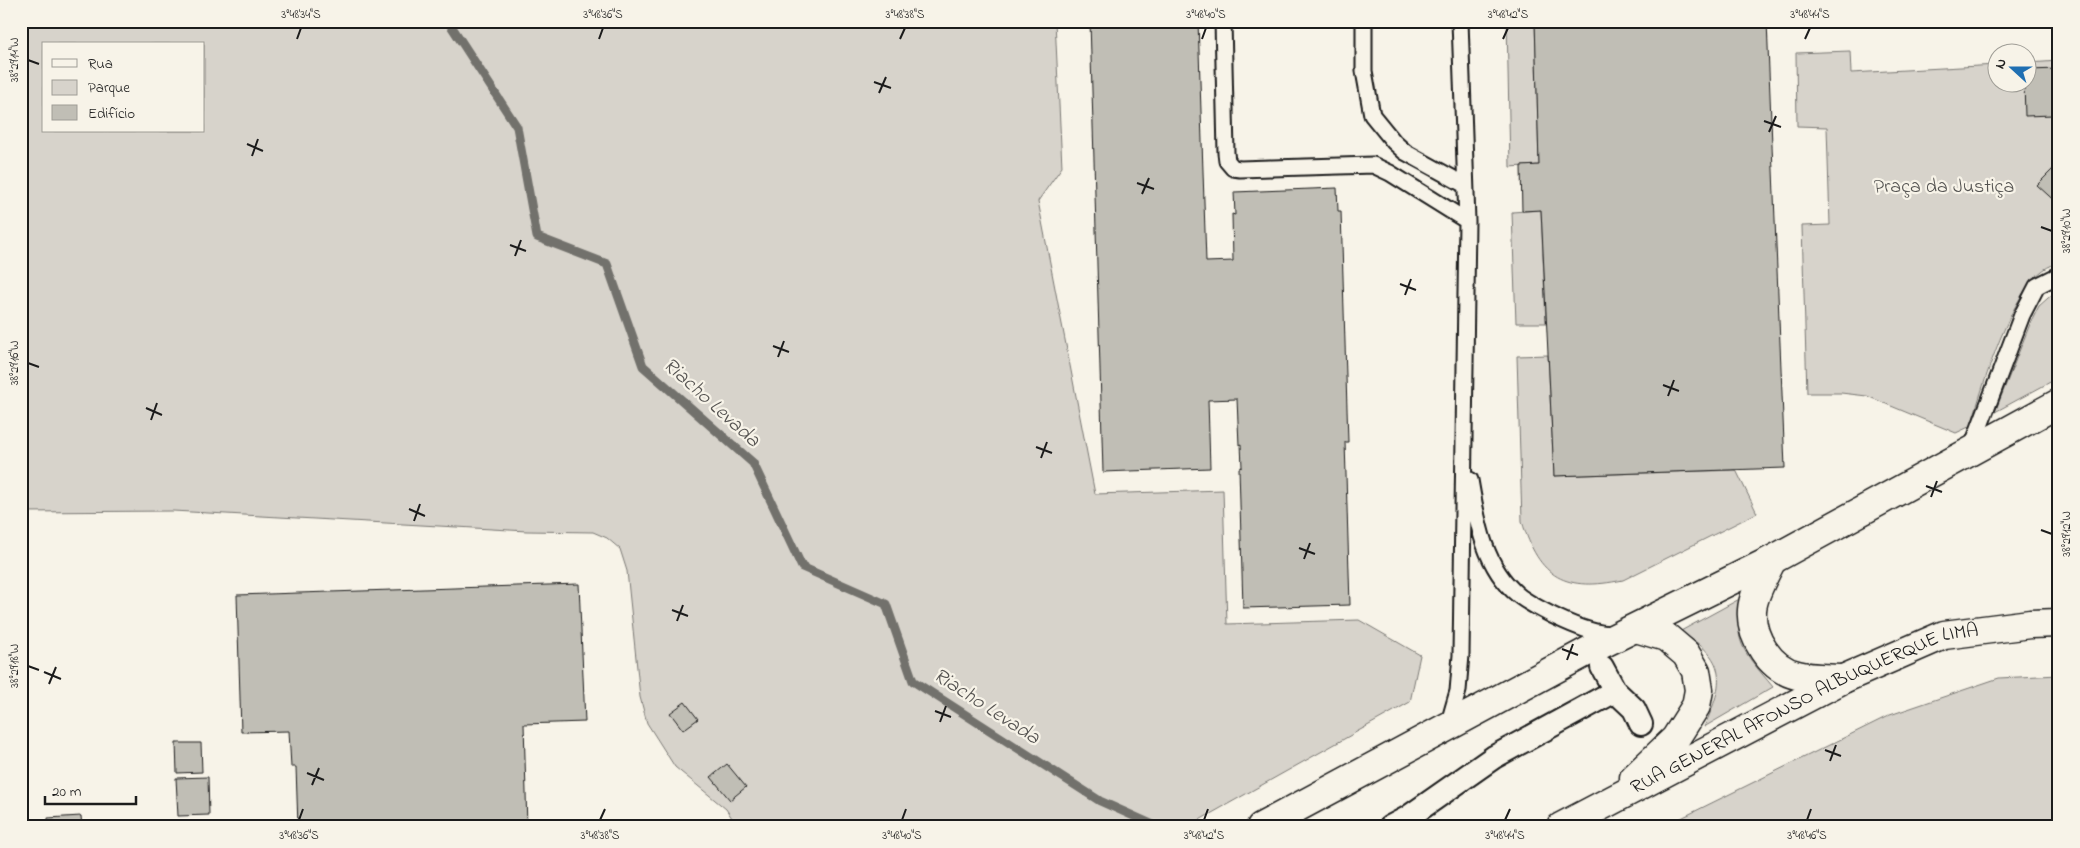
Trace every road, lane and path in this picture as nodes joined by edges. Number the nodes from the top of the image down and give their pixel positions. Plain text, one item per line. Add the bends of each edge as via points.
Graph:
1 (1223, 21) edge
2 (1364, 21) edge
3 (1460, 21) edge
4 (1464, 185) junction
5 (1467, 221) junction
6 (2059, 275) edge
7 (2059, 403) edge
8 (1464, 446) junction
9 (1970, 452) junction
10 (1772, 560) junction
11 (2059, 623) edge
12 (1632, 630) junction
13 (1602, 667) dead end
14 (1843, 679) junction
15 (1615, 691) junction
16 (1641, 724) dead end
17 (1448, 726) junction
18 (1612, 800) junction
19 (1261, 827) edge
20 (1390, 827) edge
21 (1561, 827) edge

1 - 5 lane via 1226,153 1233,168 1373,164
2 - 4 lane via 1364,71 1372,115 1405,152
3 - 4 lane
4 - 5 lane
5 - 8 lane
6 - 9 lane via 2037,286 2022,315
7 - 9 street
8 - 12 lane via 1478,527 1492,562 1517,595 1568,623 1596,633
8 - 17 lane via 1461,655 1458,691
9 - 10 street
10 - 12 street
10 - 14 street via 1752,610 1761,649 1775,664 1796,675
11 - 14 street, RUA GENERAL AFONSO ALBUQUERQUE LIMA via 1944,635
12 - 17 street
12 - 18 street via 1666,637 1686,654 1696,671 1699,690 1696,706 1675,739
13 - 15 street
14 - 18 street, RUA GENERAL AFONSO ALBUQUERQUE LIMA
15 - 16 street via 1634,709
15 - 20 street via 1494,758
17 - 19 street
18 - 21 street, RUA GENERAL AFONSO ALBUQUERQUE LIMA

